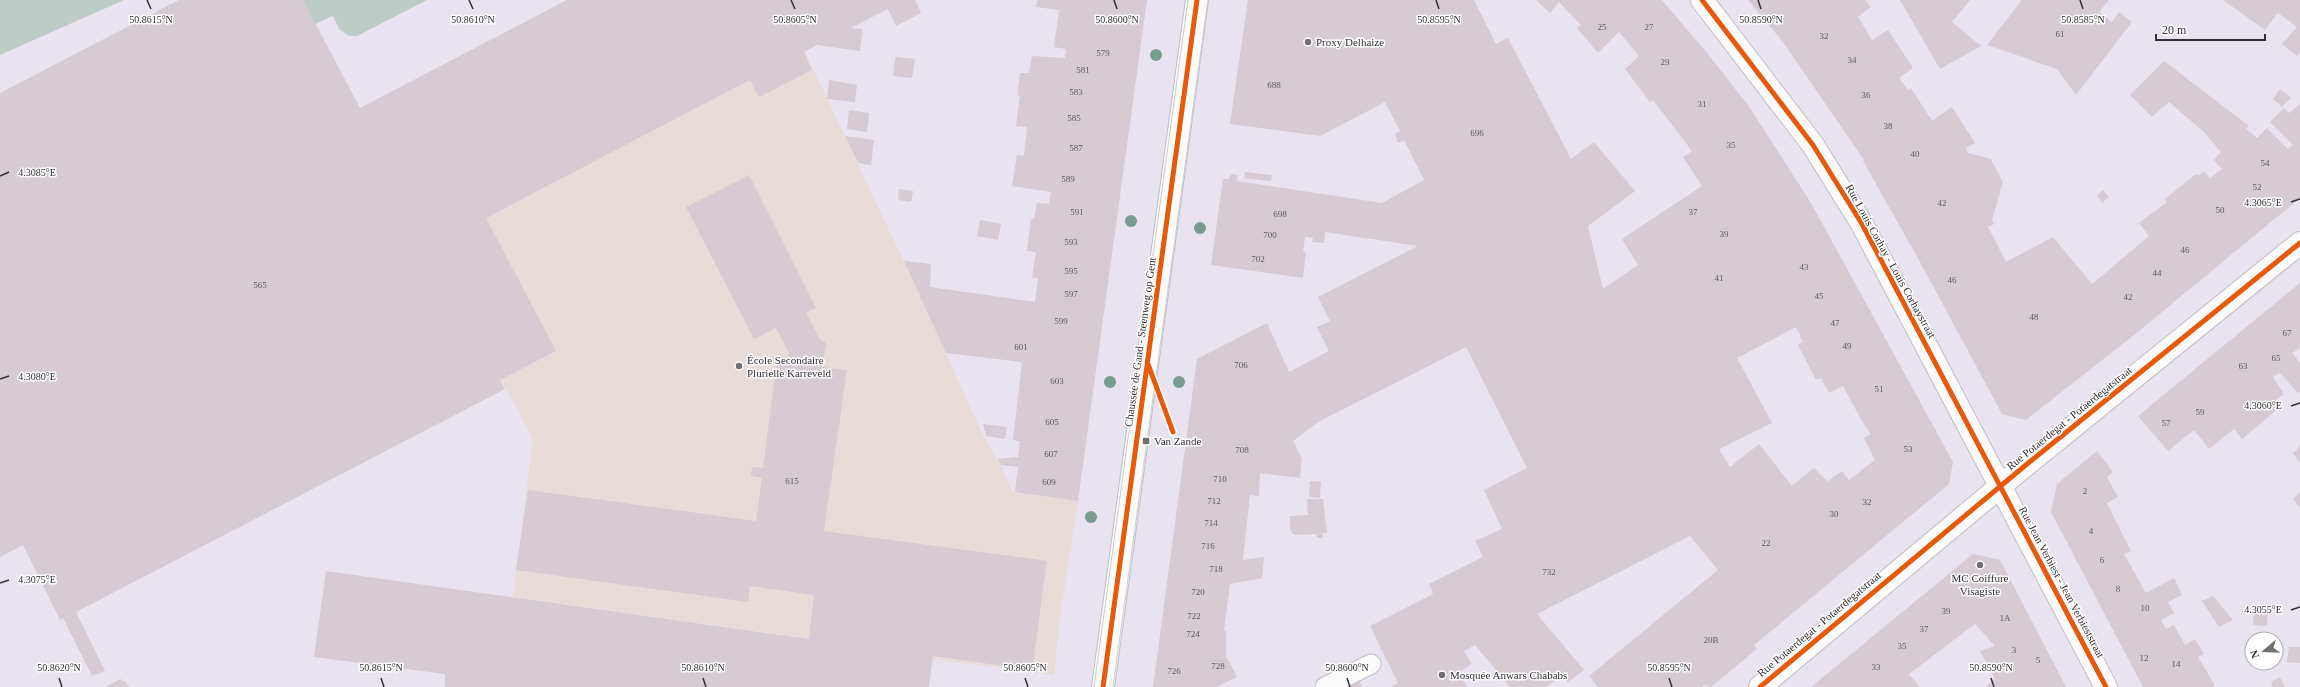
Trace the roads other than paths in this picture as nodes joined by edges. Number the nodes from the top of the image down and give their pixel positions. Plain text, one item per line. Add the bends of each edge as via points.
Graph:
1 (1197, 0) edge
2 (1702, 0) edge
3 (2300, 243) edge
4 (2001, 486) junction
5 (1371, 664) dead end
6 (1102, 687) edge
7 (1325, 687) edge
8 (1760, 687) edge
9 (2106, 687) edge

1 - 6 street, Chaussée de Gand - Steenweg op Gent
2 - 4 street, Rue Louis Corhay - Louis Corhaystraat via 1790,114 1838,184 1862,224
3 - 4 street, Rue Potaerdegat - Potaerdegatstraat
4 - 8 street, Rue Potaerdegat - Potaerdegatstraat
4 - 9 street, Rue Jean Verbiest - Jean Verbieststraat
5 - 7 lane

